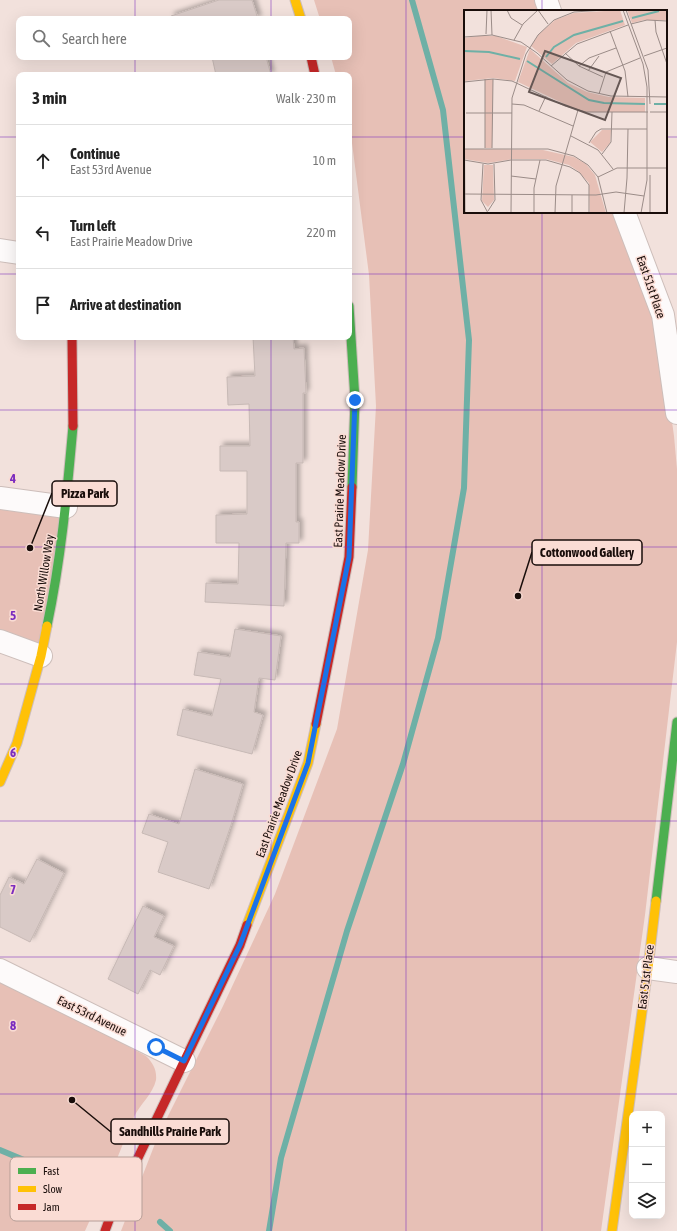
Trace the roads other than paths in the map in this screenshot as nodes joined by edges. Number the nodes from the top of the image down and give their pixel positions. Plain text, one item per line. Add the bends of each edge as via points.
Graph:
1 (296, 0) edge
2 (546, 0) edge
3 (550, 10) edge
4 (300, 16) edge
5 (312, 60) edge
6 (314, 72) edge
7 (624, 213) edge
8 (0, 250) edge
9 (16, 253) edge
10 (72, 340) edge
11 (351, 340) edge
12 (677, 413) edge
13 (0, 498) edge
14 (66, 507) junction
15 (0, 641) edge
16 (41, 656) junction
17 (677, 722) edge
18 (0, 782) edge
19 (648, 968) junction
20 (0, 970) edge
21 (677, 972) edge
22 (184, 1061) junction
23 (138, 1157) edge
24 (108, 1221) edge
25 (104, 1231) edge
26 (612, 1231) edge

1 - 4 street
2 - 3 street
5 - 6 street
7 - 12 street, East 51st Place via 663,315
8 - 9 street
10 - 14 street, North Willow Way via 73,425
11 - 22 street, East Prairie Meadow Drive via 355,400 349,557 308,763 240,945
13 - 14 street
14 - 16 street, North Willow Way
15 - 16 street
16 - 18 street, North Willow Way via 17,743
17 - 19 street, East 51st Place
19 - 21 street
19 - 26 street, East 51st Place
20 - 22 street, East 53rd Avenue
22 - 23 street, East Prairie Meadow Drive
24 - 25 street, East Prairie Meadow Drive

